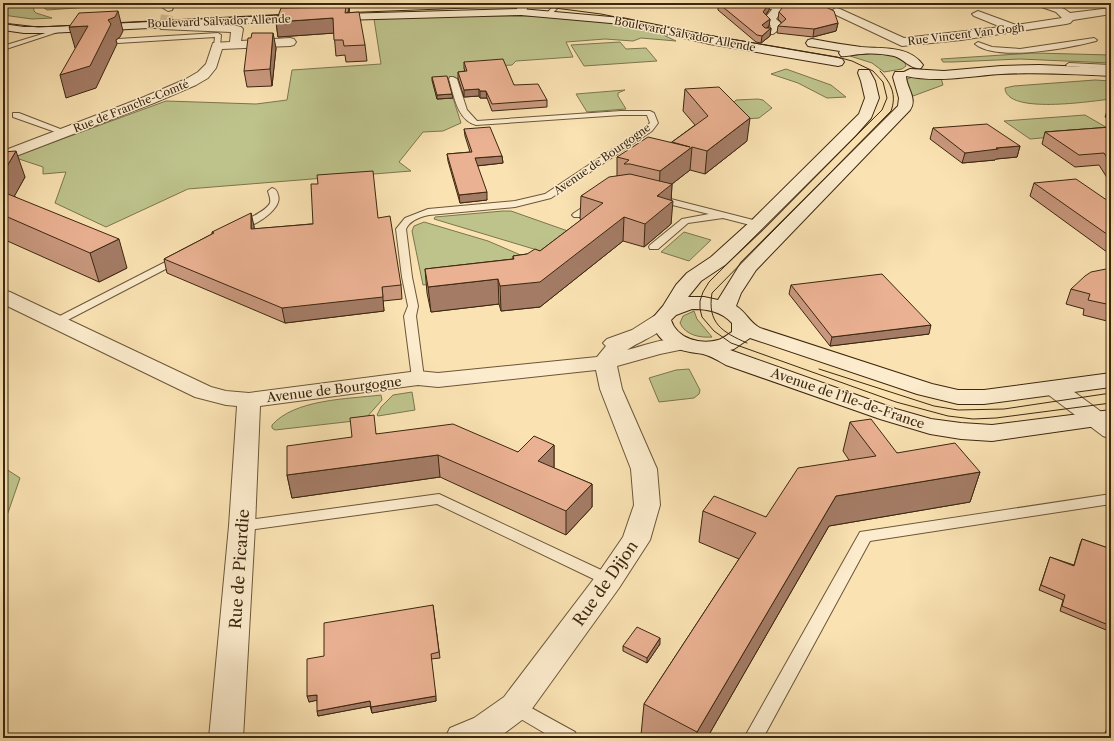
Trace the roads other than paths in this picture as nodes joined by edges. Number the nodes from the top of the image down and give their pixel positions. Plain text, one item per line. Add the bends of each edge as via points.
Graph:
1 (472, 3) edge
2 (559, 3) edge
3 (734, 3) edge
4 (754, 3) edge
5 (757, 3) edge
6 (1040, 3) edge
7 (784, 6) edge
8 (522, 7) edge
9 (836, 11) edge
10 (1111, 11) edge
11 (550, 14) junction
12 (978, 14) dead end
13 (3, 17) edge
14 (1068, 17) junction
15 (3, 27) edge
16 (165, 27) dead end
17 (1014, 28) junction
18 (35, 34) junction
19 (960, 36) junction
20 (783, 38) edge
21 (1094, 40) dead end
22 (118, 41) dead end
23 (804, 41) edge
24 (290, 42) edge
25 (978, 44) junction
26 (238, 45) junction
27 (217, 46) junction
28 (3, 48) edge
29 (930, 48) junction
30 (859, 50) junction
31 (904, 55) junction
32 (1111, 67) edge
33 (877, 71) junction
34 (1111, 72) edge
35 (453, 79) dead end
36 (16, 116) dead end
37 (64, 132) junction
38 (3, 156) edge
39 (272, 191) dead end
40 (648, 196) edge
41 (600, 199) edge
42 (723, 214) junction
43 (577, 215) dead end
44 (758, 224) junction
45 (229, 232) edge
46 (654, 247) edge
47 (188, 253) edge
48 (3, 296) edge
49 (726, 309) junction
50 (666, 314) junction
51 (56, 322) junction
52 (743, 327) junction
53 (628, 340) junction
54 (682, 344) junction
55 (707, 348) junction
56 (605, 362) junction
57 (418, 378) junction
58 (1111, 380) edge
59 (1054, 388) junction
60 (249, 400) junction
61 (1106, 422) edge
62 (1111, 499) edge
63 (242, 526) junction
64 (609, 580) junction
65 (515, 707) junction
66 (226, 738) edge
67 (462, 738) edge
68 (569, 738) edge
69 (753, 738) edge

1 - 13 street, Boulevard Salvador Allende via 276,9 46,21
2 - 11 lane
3 - 7 lane
4 - 5 lane
6 - 14 street via 1060,10
7 - 20 street, Boulevard Salvador Allende via 770,20 778,26 763,33
8 - 11 street, Boulevard Salvador Allende
8 - 18 street, Boulevard Salvador Allende via 64,29
9 - 29 street, Rue Vincent Van Gogh via 902,42
10 - 14 street
11 - 33 street, Boulevard Salvador Allende via 622,21
12 - 17 street
14 - 17 street, Rue Vincent Van Gogh via 1066,21
15 - 18 street, Boulevard Salvador Allende
16 - 26 street via 237,29 235,41
17 - 19 street, Rue Vincent Van Gogh
18 - 28 lane
19 - 25 street
19 - 29 street, Rue Vincent Van Gogh
21 - 25 lane via 1012,50 987,48
22 - 27 lane via 218,35
23 - 30 street
24 - 26 street
25 - 29 street
26 - 27 street
27 - 37 street, Rue de Franche-Comté via 212,65 203,75 159,96
29 - 31 street
30 - 31 street via 882,50
30 - 33 street via 837,57
31 - 33 street via 915,61
32 - 33 street, Boulevard Salvador Allende via 1002,63
33 - 34 street, Boulevard Salvador Allende via 944,75 1039,69
33 - 44 street, Avenue de Bourgogne via 868,81 872,98 866,115 852,132
33 - 49 street via 899,77 906,98 905,107 748,267 729,296
35 - 57 lane, Avenue de Bourgogne via 464,112 476,123 650,113 654,123 548,196 515,204 428,212 416,215 402,225 407,277 413,306 410,316
36 - 37 lane
37 - 38 street, Rue de Franche-Comté
39 - 45 lane via 274,204 267,211
40 - 42 lane
41 - 43 lane
42 - 44 lane
42 - 46 lane via 685,221
44 - 50 street, Avenue de Bourgogne via 718,261 694,277
47 - 51 lane
48 - 51 street
49 - 50 street via 709,304 684,304
49 - 52 street via 736,315
50 - 53 street, Avenue de Bourgogne via 652,328
50 - 54 street via 663,330
51 - 60 street via 203,392
52 - 55 street via 742,334 731,343
52 - 59 street via 766,337 925,389 958,397 984,397
53 - 56 street via 616,348
53 - 57 street, Avenue de Bourgogne via 585,351 434,369
54 - 55 street
54 - 56 street, Avenue de Bourgogne
55 - 61 street, Avenue de l’Île-de-France via 734,360 888,414 930,426 992,433
56 - 57 street, Avenue de Bourgogne via 438,380
56 - 64 street, Rue de Dijon via 611,389 644,469 647,505 636,540
57 - 60 street, Avenue de Bourgogne
58 - 59 street
59 - 61 street
60 - 63 street, Rue de Picardie
62 - 69 lane via 865,536
63 - 64 lane via 439,499
63 - 66 street, Rue de Picardie
64 - 65 street, Rue de Dijon
65 - 67 street, Rue de Dijon via 486,728
65 - 68 lane

